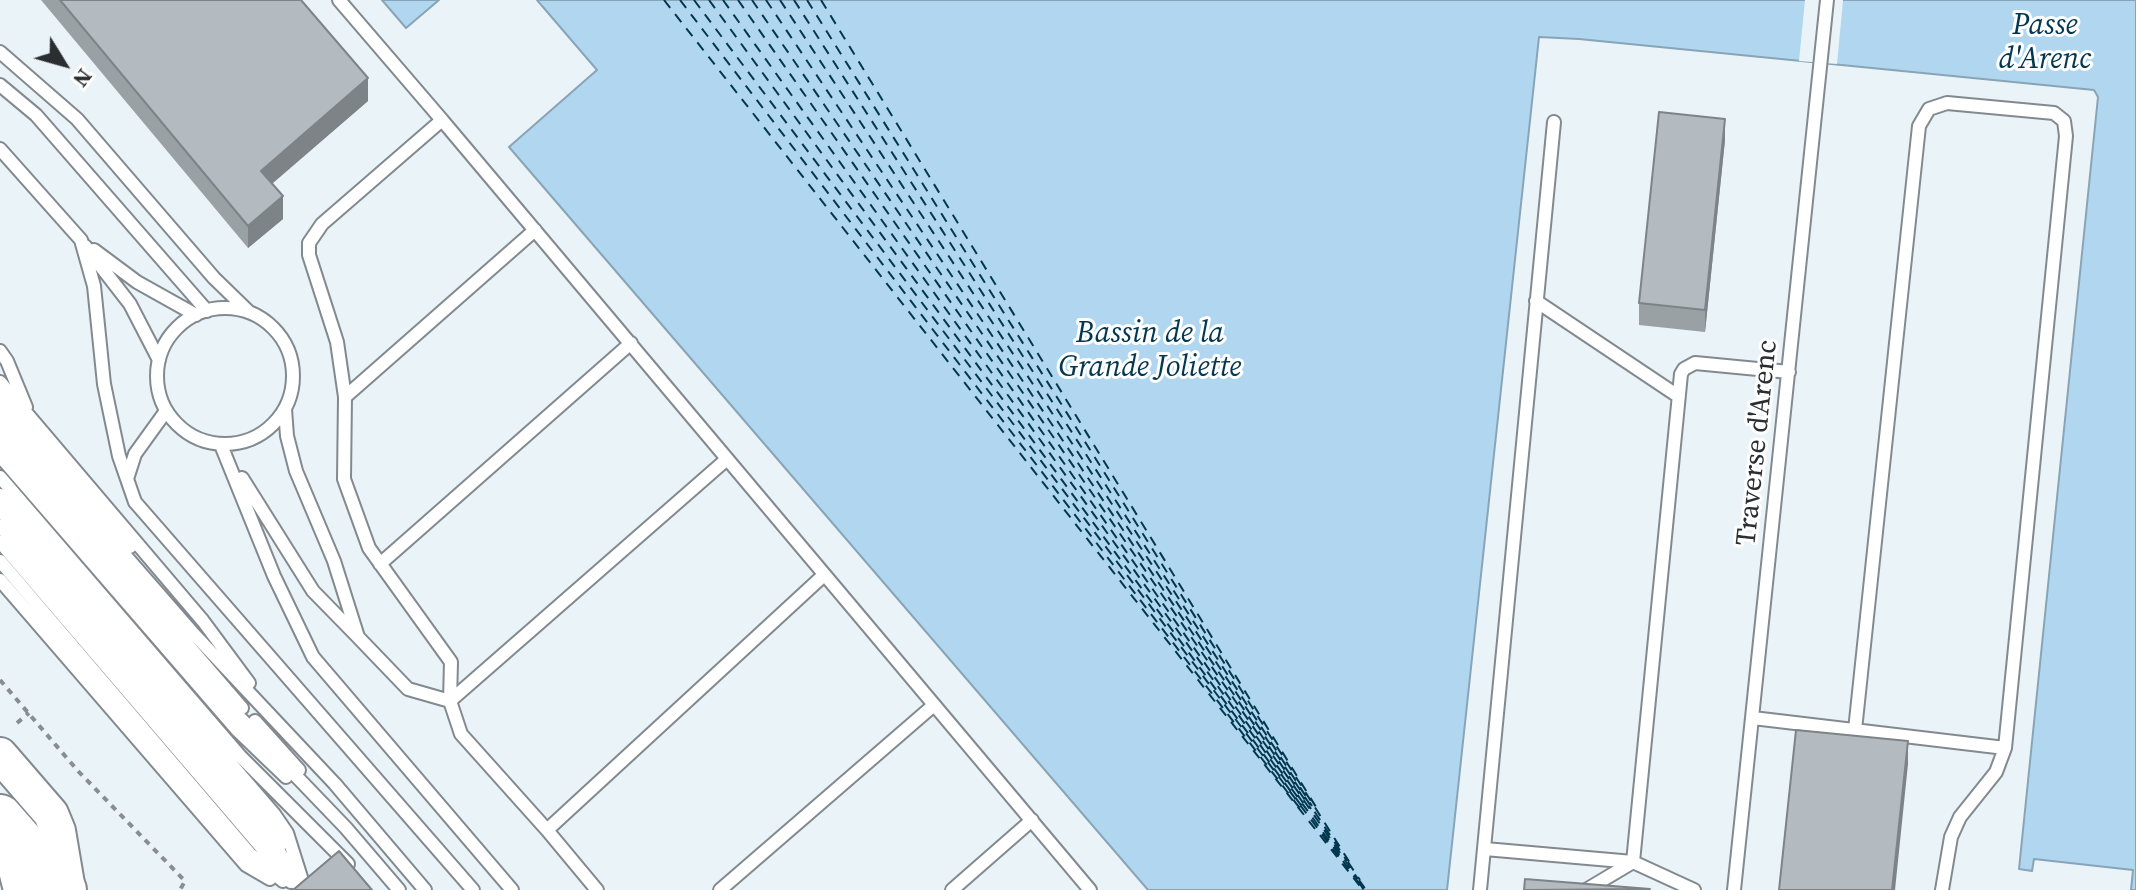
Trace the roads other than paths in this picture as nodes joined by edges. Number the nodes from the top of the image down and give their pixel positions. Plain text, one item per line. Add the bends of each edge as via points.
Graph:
1 (339, 0) edge
2 (1827, 0) edge
3 (0, 52) edge
4 (0, 85) edge
5 (442, 120) junction
6 (1554, 122) dead end
7 (0, 149) edge
8 (535, 230) junction
9 (81, 240) junction
10 (1536, 301) junction
11 (249, 312) junction
12 (201, 313) junction
13 (631, 343) junction
14 (0, 351) edge
15 (159, 360) junction
16 (0, 371) edge
17 (1789, 372) junction
18 (0, 382) edge
19 (1678, 396) junction
20 (0, 397) edge
21 (345, 397) junction
22 (285, 409) junction
23 (166, 411) junction
24 (0, 412) edge
25 (30, 417) junction
26 (0, 427) edge
27 (0, 442) edge
28 (221, 445) junction
29 (0, 456) edge
30 (727, 459) junction
31 (0, 477) edge
32 (127, 479) junction
33 (0, 495) edge
34 (0, 510) edge
35 (0, 526) edge
36 (0, 542) edge
37 (0, 561) edge
38 (380, 564) junction
39 (824, 575) junction
40 (0, 580) edge
41 (358, 637) junction
42 (450, 701) junction
43 (934, 705) junction
44 (1753, 718) junction
45 (281, 727) junction
46 (1855, 730) junction
47 (2005, 748) junction
48 (0, 755) edge
49 (0, 817) edge
50 (1032, 820) junction
51 (346, 828) junction
52 (547, 830) junction
53 (0, 846) edge
54 (1485, 849) junction
55 (1633, 862) junction
56 (355, 870) edge
57 (1669, 878) junction
58 (21, 890) edge
59 (66, 890) edge
60 (299, 890) edge
61 (399, 890) edge
62 (425, 890) edge
63 (473, 890) edge
64 (512, 890) edge
65 (597, 890) edge
66 (720, 890) edge
67 (952, 890) edge
68 (1090, 890) edge
69 (1480, 890) edge
70 (1586, 890) edge
71 (1676, 890) edge
72 (1694, 890) edge
73 (1734, 890) edge
74 (1942, 890) edge

1 - 5 lane
2 - 17 lane, Traverse d'Arenc
3 - 11 lane via 77,119
4 - 12 lane via 36,115
5 - 8 lane
5 - 21 lane via 322,224 309,243 337,342
6 - 10 lane
7 - 9 lane
8 - 13 lane
8 - 21 lane
9 - 12 lane via 137,282
9 - 15 lane via 130,304
9 - 32 lane via 94,286 104,384
10 - 19 lane
10 - 54 lane
11 - 12 lane via 228,308
11 - 22 lane via 280,335 289,352 294,371
12 - 15 lane via 172,334
13 - 30 lane
13 - 38 lane
14 - 25 lane
15 - 23 lane via 158,386
16 - 25 lane
17 - 19 lane via 1695,363 1681,374
17 - 44 lane, Traverse d'Arenc
18 - 25 lane
19 - 55 lane
20 - 45 lane
21 - 38 lane via 344,479
22 - 28 lane via 258,436
22 - 41 lane via 296,471 334,561
23 - 28 lane via 199,440
23 - 32 lane via 135,454
24 - 45 lane
25 - 45 lane via 203,621
26 - 51 lane
27 - 51 lane via 224,701
28 - 41 lane via 313,591
28 - 64 lane via 313,657
29 - 51 lane via 238,731
30 - 39 lane
30 - 42 lane
31 - 56 lane via 240,756
32 - 63 lane via 135,502
33 - 60 lane via 274,814 287,833
34 - 60 lane via 279,835
35 - 60 lane via 279,851
36 - 60 lane
37 - 60 lane via 250,854
38 - 42 lane via 451,662
39 - 43 lane
39 - 52 lane
40 - 60 lane via 246,865
41 - 42 lane via 408,689
42 - 52 lane via 461,734
43 - 50 lane
43 - 66 lane
44 - 46 lane
44 - 73 lane, Traverse d'Arenc
45 - 62 lane
46 - 47 lane
46 - 47 lane via 1919,126 1929,109 1947,103 2045,111 2060,116 2066,136
47 - 74 lane via 1996,772 1951,837
48 - 59 street via 51,814
49 - 59 highway
50 - 67 lane
50 - 68 lane
51 - 61 lane
52 - 65 lane
53 - 58 street via 16,870
54 - 55 lane
54 - 69 lane
55 - 57 lane
55 - 70 lane
57 - 71 lane
57 - 72 lane

